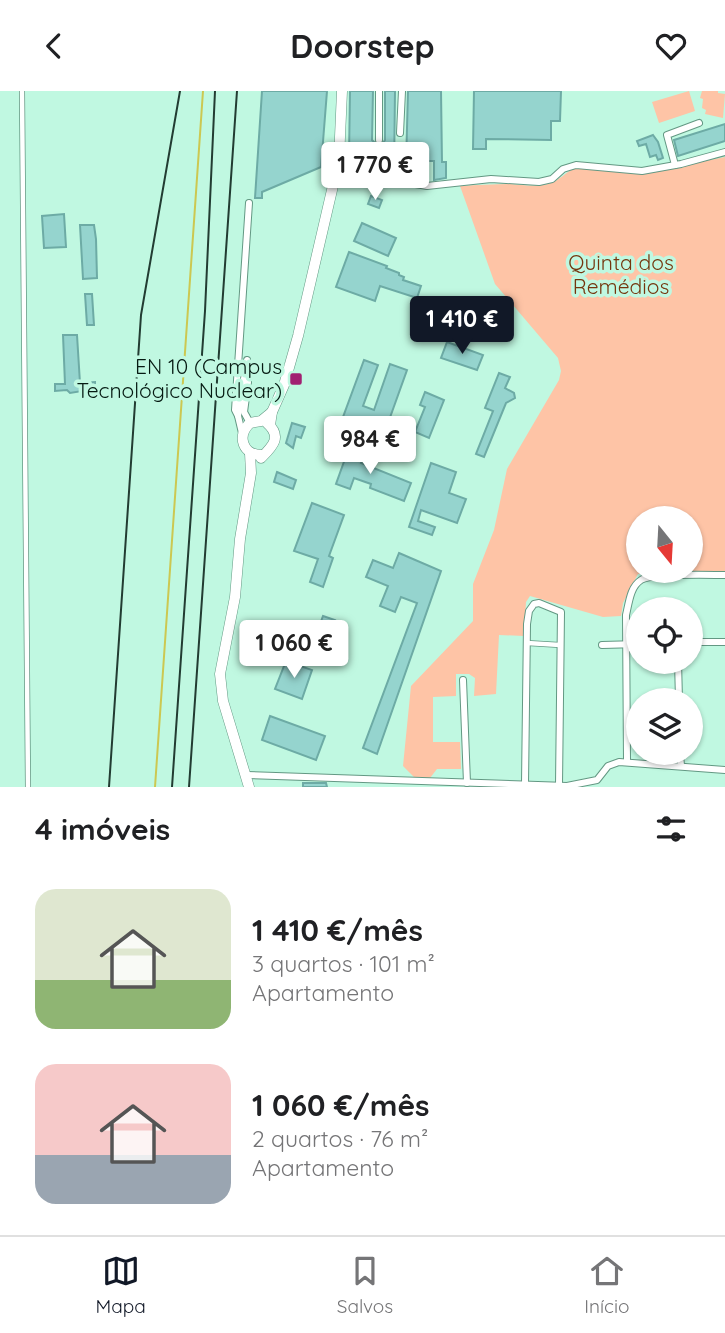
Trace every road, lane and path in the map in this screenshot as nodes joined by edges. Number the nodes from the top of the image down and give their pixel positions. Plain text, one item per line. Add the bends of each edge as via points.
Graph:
1 (22, 91) edge
2 (342, 91) edge
3 (379, 91) edge
4 (401, 91) edge
5 (699, 123) dead end
6 (400, 133) dead end
7 (379, 140) dead end
8 (725, 152) edge
9 (339, 160) junction
10 (675, 165) junction
11 (249, 203) dead end
12 (238, 416) junction
13 (260, 423) junction
14 (242, 435) junction
15 (250, 453) junction
16 (263, 455) junction
17 (251, 473) junction
18 (725, 575) edge
19 (630, 597) edge
20 (703, 642) edge
21 (725, 642) edge
22 (527, 643) junction
23 (626, 644) edge
24 (560, 645) junction
25 (602, 645) dead end
26 (463, 680) dead end
27 (626, 761) edge
28 (663, 765) edge
29 (681, 767) joint
30 (725, 770) edge
31 (246, 775) junction
32 (597, 780) junction
33 (467, 783) junction
34 (525, 784) junction
35 (564, 786) edge
36 (27, 787) edge
37 (249, 787) edge
38 (602, 787) edge

1 - 36 street
2 - 9 main road
3 - 7 street
4 - 6 street
5 - 10 street via 667,135
8 - 10 street
9 - 10 street via 418,186 491,180 540,183 576,165 642,171
9 - 13 main road via 284,385 272,412
11 - 12 street
12 - 13 street via 249,360 244,412
12 - 14 street
13 - 14 main road
13 - 16 main road via 275,432 275,445
14 - 15 main road
15 - 16 main road
15 - 17 main road
16 - 17 main road
17 - 31 main road via 220,674 223,701
18 - 19 street via 648,577
20 - 21 street
22 - 24 street
22 - 24 street via 529,611 539,603 559,610
22 - 34 street
23 - 25 street
24 - 35 street
26 - 33 street
27 - 32 street via 608,766
28 - 29 street
29 - 30 street
31 - 33 street
31 - 37 main road
32 - 35 street
32 - 38 street
33 - 34 street
34 - 35 street

